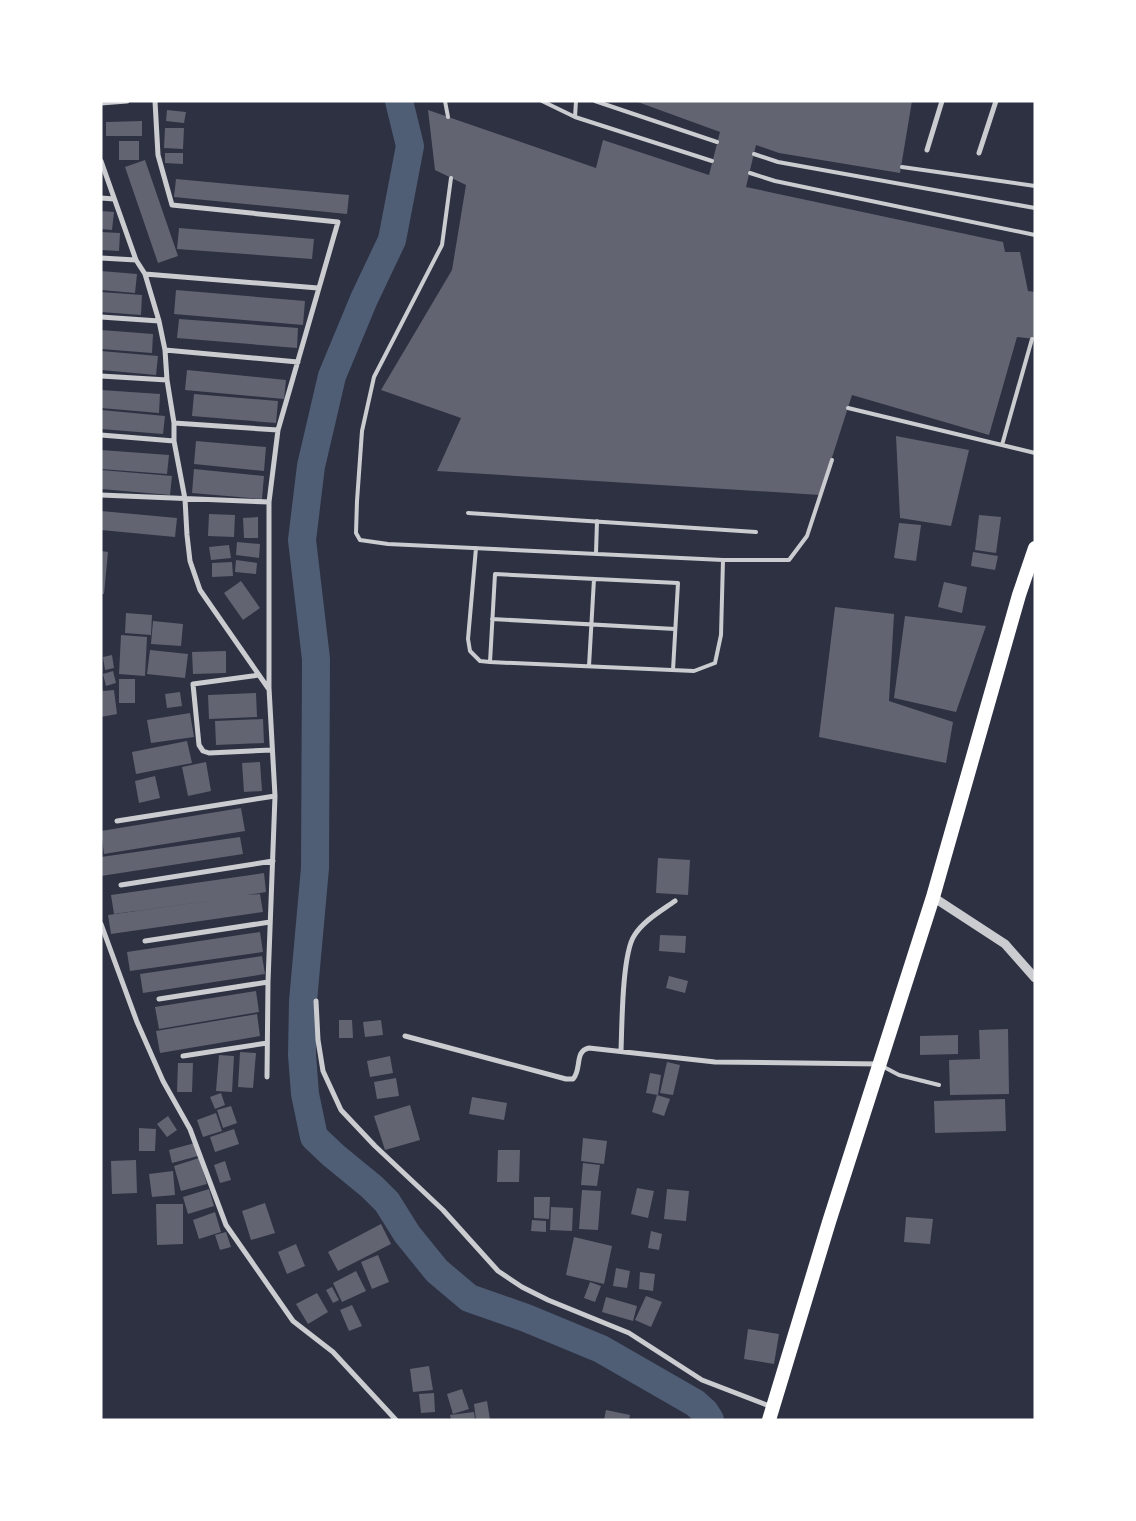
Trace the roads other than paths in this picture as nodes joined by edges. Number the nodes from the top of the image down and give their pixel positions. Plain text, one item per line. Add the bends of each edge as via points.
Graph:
1 (127, 101) edge
2 (155, 101) edge
3 (444, 101) edge
4 (542, 101) edge
5 (576, 101) edge
6 (596, 101) edge
7 (942, 101) edge
8 (996, 101) edge
9 (101, 103) edge
10 (448, 117) dead end
11 (575, 117) junction
12 (717, 142) dead end
13 (927, 150) dead end
14 (979, 153) dead end
15 (754, 154) dead end
16 (712, 161) dead end
17 (101, 162) edge
18 (902, 167) dead end
19 (750, 173) dead end
20 (450, 178) dead end
21 (1035, 186) edge
22 (101, 198) edge
23 (114, 199) junction
24 (1035, 208) edge
25 (1035, 235) edge
26 (101, 258) edge
27 (136, 260) junction
28 (145, 274) junction
29 (318, 288) junction
30 (101, 317) edge
31 (159, 321) junction
32 (1032, 339) dead end
33 (165, 350) junction
34 (298, 362) junction
35 (101, 376) edge
36 (167, 380) junction
37 (848, 408) dead end
38 (174, 423) junction
39 (278, 430) junction
40 (101, 435) edge
41 (174, 441) junction
42 (1002, 445) junction
43 (1035, 453) edge
44 (832, 460) dead end
45 (101, 495) edge
46 (185, 499) junction
47 (269, 502) junction
48 (468, 513) dead end
49 (597, 521) junction
50 (756, 532) dead end
51 (476, 548) junction
52 (1035, 548) edge
53 (596, 554) junction
54 (723, 560) junction
55 (594, 579) junction
56 (492, 619) junction
57 (592, 624) junction
58 (675, 629) junction
59 (490, 662) junction
60 (589, 666) junction
61 (673, 670) junction
62 (260, 675) junction
63 (269, 688) junction
64 (272, 750) junction
65 (274, 796) junction
66 (117, 821) dead end
67 (273, 861) junction
68 (121, 885) dead end
69 (933, 897) junction
70 (675, 901) dead end
71 (270, 922) junction
72 (101, 924) edge
73 (145, 941) dead end
74 (1034, 976) edge
75 (268, 982) junction
76 (159, 999) dead end
77 (316, 1001) dead end
78 (405, 1036) dead end
79 (267, 1044) junction
80 (621, 1051) junction
81 (183, 1056) dead end
82 (880, 1064) junction
83 (267, 1077) dead end
84 (939, 1085) dead end
85 (770, 1414) edge
86 (396, 1420) edge

1 - 9 street
2 - 29 street via 158,155 172,205 338,222
3 - 10 lane
4 - 11 lane
5 - 11 lane
6 - 12 lane
7 - 13 street
8 - 14 street
11 - 16 lane
15 - 24 lane via 778,162
17 - 23 street
18 - 21 lane
19 - 25 lane via 775,181
20 - 51 lane via 442,245 374,377 362,431 356,533 360,540 388,544
22 - 23 street
23 - 27 street
26 - 27 street
27 - 28 street
28 - 29 street
28 - 31 street
29 - 34 street
30 - 31 street
31 - 33 street
32 - 42 lane
33 - 34 street
33 - 36 street
34 - 39 street
35 - 36 street
36 - 38 street
37 - 42 lane
38 - 39 street
38 - 41 street
39 - 47 street
40 - 41 street
41 - 46 street
42 - 43 lane
44 - 54 lane via 807,536 789,560
45 - 46 street
46 - 47 street
46 - 62 street via 190,561 200,590
47 - 63 street
48 - 49 lane
49 - 50 lane
49 - 53 lane
51 - 53 lane
51 - 59 lane via 468,638 470,652 480,661
52 - 69 highway
53 - 54 lane
54 - 61 lane via 721,635 715,663 694,671
55 - 56 lane via 495,574
55 - 57 lane
55 - 58 lane via 678,583
56 - 57 lane
56 - 59 lane
57 - 58 lane
57 - 60 lane
58 - 61 lane
59 - 60 lane
60 - 61 lane
62 - 63 street
62 - 64 street via 193,684 199,745 209,753
63 - 64 street
64 - 65 street
65 - 66 street
65 - 67 street
67 - 68 street
67 - 71 street
69 - 74 street via 1005,944
69 - 82 highway
70 - 80 street via 645,923 633,937 627,959
71 - 73 street
71 - 75 street
72 - 86 street via 137,1022 163,1081 190,1129 226,1224 293,1321 333,1352
75 - 76 street
75 - 79 street
77 - 85 street via 323,1072 341,1110 443,1210 498,1271 548,1300 629,1334 702,1380
78 - 80 street via 566,1079 577,1075 580,1053 584,1049
79 - 81 street
79 - 83 street
80 - 82 street via 715,1062
82 - 84 lane via 899,1076
82 - 85 highway

